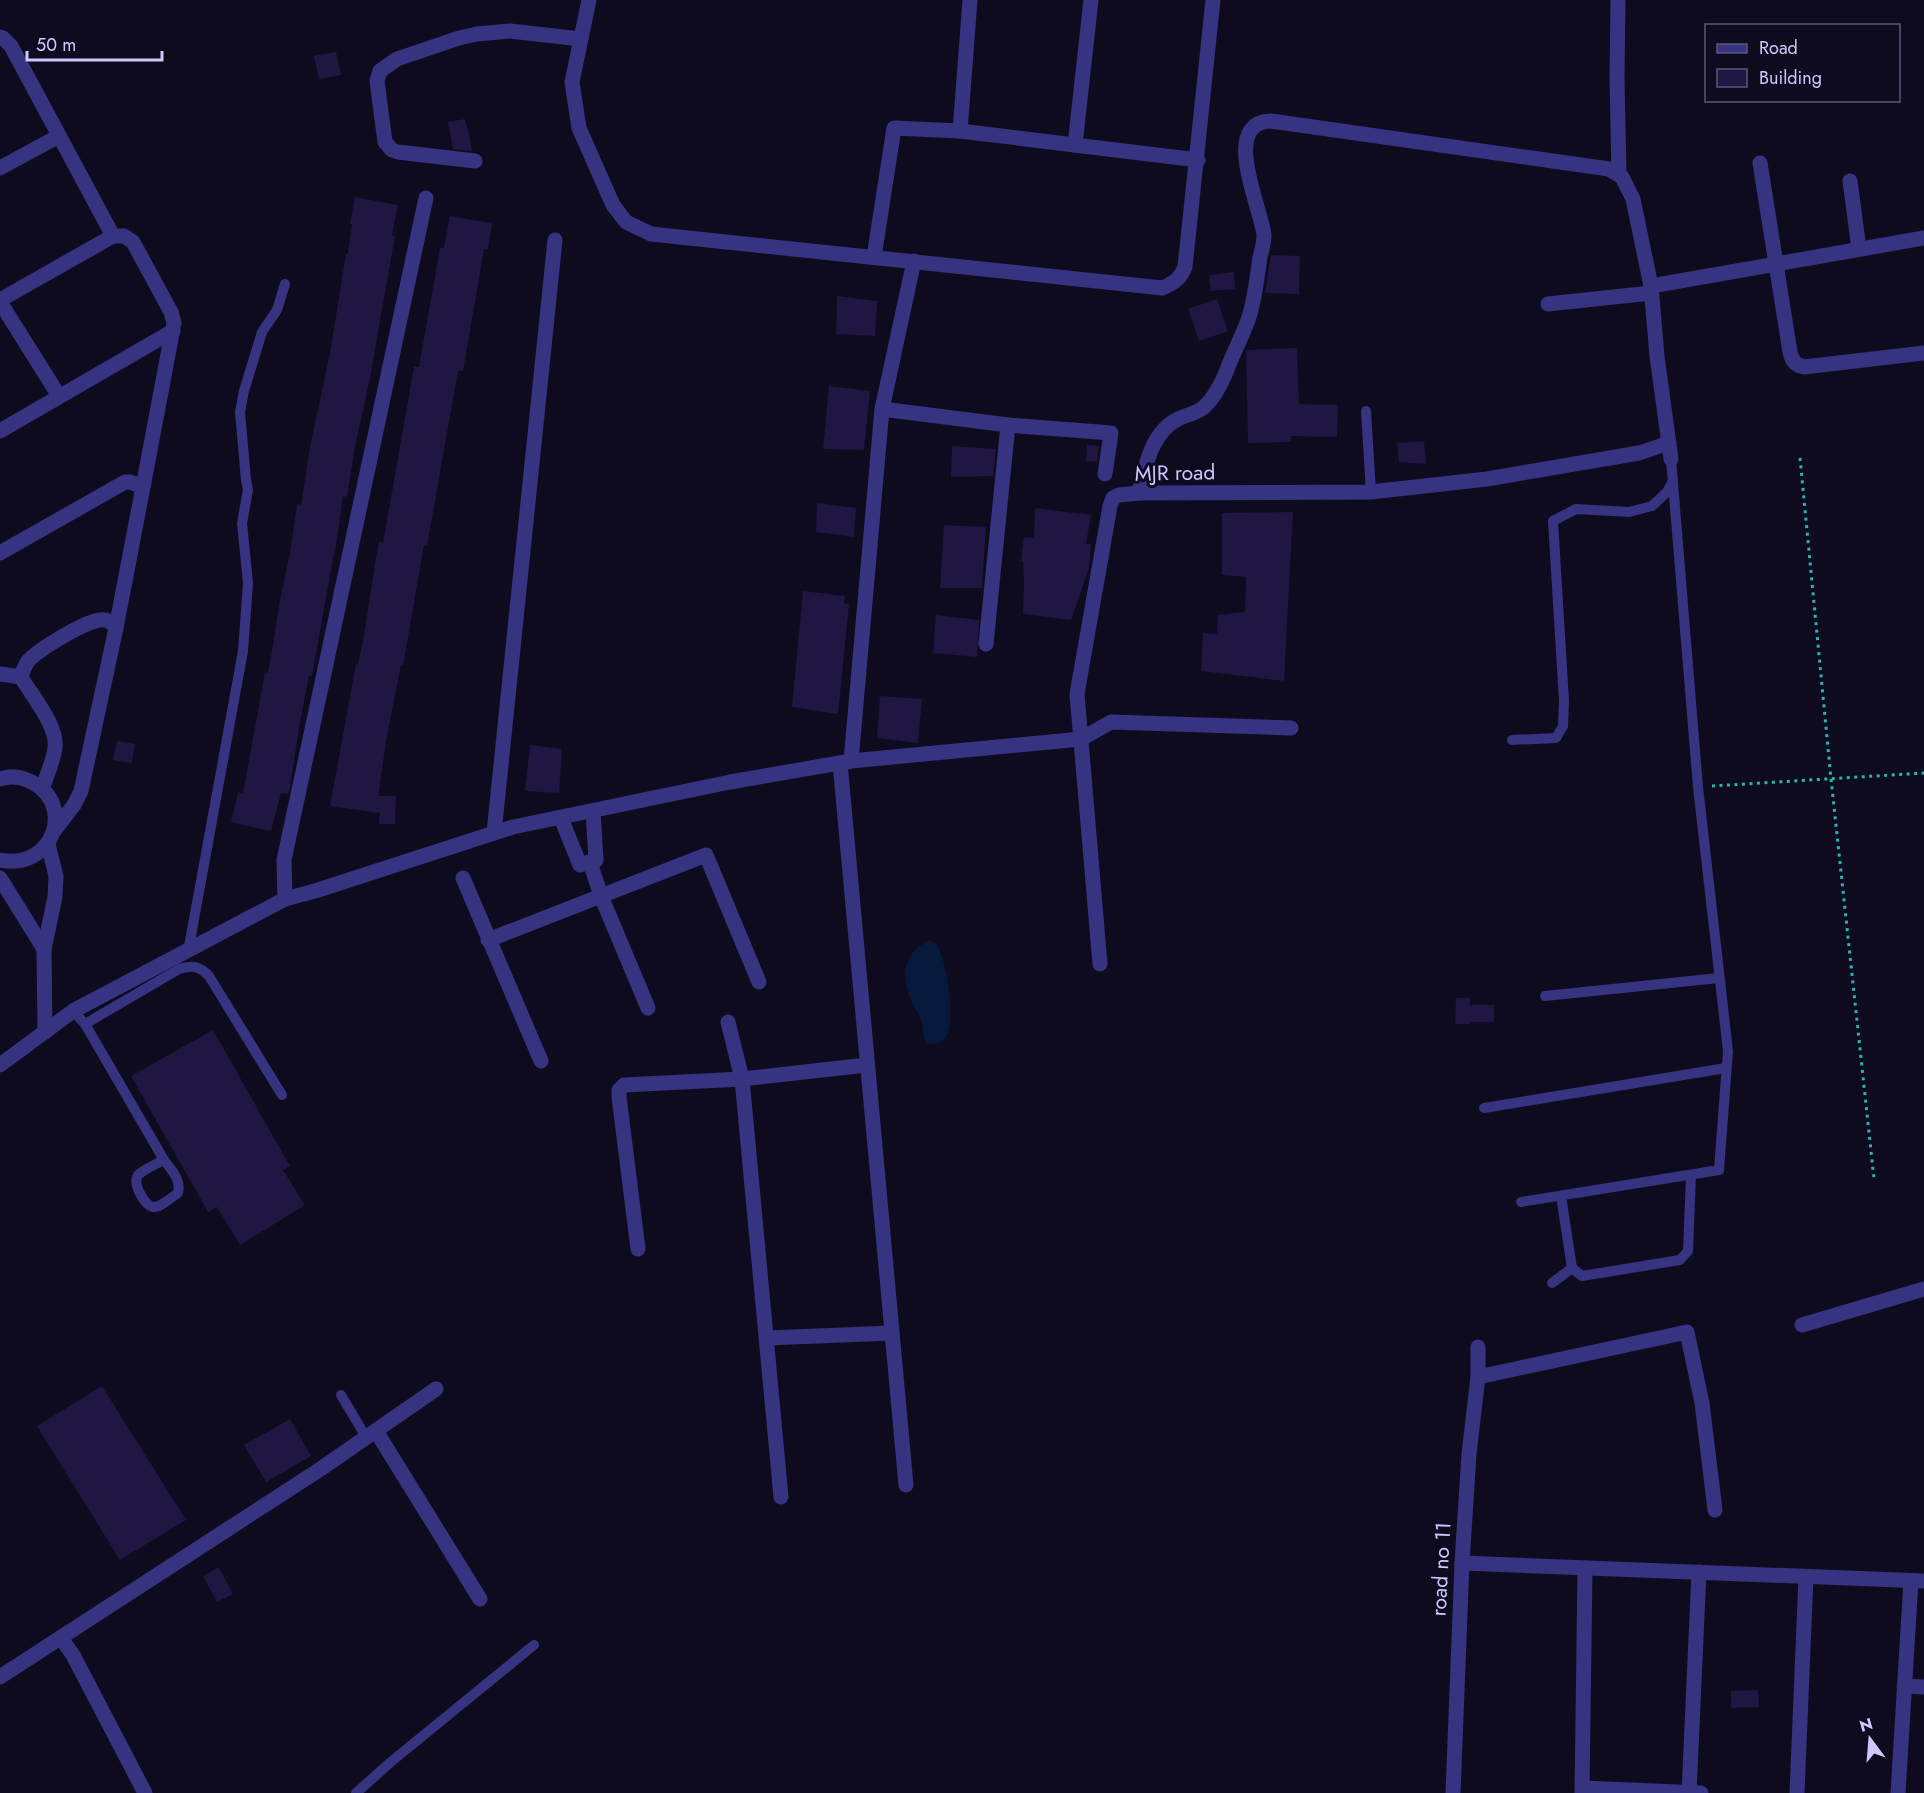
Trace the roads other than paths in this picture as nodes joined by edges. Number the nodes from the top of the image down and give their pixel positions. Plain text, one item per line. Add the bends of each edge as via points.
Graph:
1 (589, 0) edge
2 (970, 0) edge
3 (1091, 0) edge
4 (1213, 0) edge
5 (1618, 0) edge
6 (0, 37) edge
7 (581, 39) junction
8 (960, 131) junction
9 (59, 136) junction
10 (1075, 145) junction
11 (1197, 160) junction
12 (475, 161) dead end
13 (1760, 163) dead end
14 (0, 168) edge
15 (1619, 175) junction
16 (1850, 181) dead end
17 (426, 198) dead end
18 (113, 236) junction
19 (1924, 238) edge
20 (555, 240) dead end
21 (1859, 249) junction
22 (874, 257) junction
23 (914, 261) junction
24 (1776, 263) junction
25 (285, 284) dead end
26 (1651, 289) junction
27 (0, 301) edge
28 (1548, 304) dead end
29 (172, 331) junction
30 (1924, 353) edge
31 (59, 396) junction
32 (882, 409) junction
33 (1366, 411) dead end
34 (1008, 425) junction
35 (0, 431) edge
36 (1669, 443) junction
37 (1671, 459) joint
38 (1105, 474) dead end
39 (1674, 481) junction
40 (143, 487) junction
41 (1371, 492) junction
42 (1139, 493) junction
43 (0, 553) edge
44 (116, 628) junction
45 (986, 644) dead end
46 (0, 674) edge
47 (21, 677) junction
48 (1291, 728) dead end
49 (1081, 739) junction
50 (1512, 740) dead end
51 (846, 762) junction
52 (0, 779) edge
53 (42, 789) junction
54 (593, 811) junction
55 (561, 818) junction
56 (494, 833) junction
57 (51, 837) junction
58 (0, 860) edge
59 (590, 862) junction
60 (0, 878) edge
61 (463, 878) dead end
62 (601, 896) junction
63 (285, 899) junction
64 (488, 940) junction
65 (44, 949) junction
66 (188, 952) junction
67 (1100, 964) dead end
68 (1719, 978) junction
69 (759, 982) dead end
70 (1545, 996) dead end
71 (648, 1008) dead end
72 (73, 1011) junction
73 (728, 1022) dead end
74 (85, 1024) junction
75 (45, 1032) junction
76 (541, 1061) dead end
77 (0, 1065) edge
78 (867, 1065) junction
79 (1726, 1068) junction
80 (742, 1079) junction
81 (282, 1095) dead end
82 (1484, 1108) dead end
83 (164, 1160) junction
84 (1690, 1175) junction
85 (1561, 1196) junction
86 (1521, 1202) dead end
87 (638, 1249) dead end
88 (1572, 1268) junction
89 (1552, 1283) dead end
90 (1924, 1289) edge
91 (1802, 1325) dead end
92 (892, 1333) junction
93 (767, 1338) junction
94 (1478, 1347) dead end
95 (1478, 1377) junction
96 (436, 1389) dead end
97 (341, 1395) dead end
98 (371, 1434) junction
99 (906, 1485) dead end
100 (781, 1497) dead end
101 (1715, 1510) dead end
102 (1462, 1563) junction
103 (1585, 1568) junction
104 (1699, 1572) junction
105 (1806, 1577) junction
106 (1917, 1581) edge
107 (480, 1599) dead end
108 (61, 1638) junction
109 (534, 1644) dead end
110 (0, 1677) edge
111 (1904, 1686) junction
112 (1924, 1687) edge
113 (1582, 1791) edge
114 (1689, 1792) edge
115 (145, 1793) edge
116 (356, 1793) edge
117 (1453, 1793) edge
118 (1701, 1793) edge
119 (1797, 1793) edge
120 (1898, 1793) edge

1 - 7 street
2 - 8 street
3 - 10 street
4 - 11 street
5 - 15 street
6 - 9 street via 11,46
7 - 12 street via 510,31 477,34 398,59 380,71 377,81 388,147 398,152
7 - 22 street via 572,82 579,128 613,205 626,222 651,234
8 - 10 street
8 - 22 street via 894,128
9 - 14 street
9 - 18 street
10 - 11 street
11 - 23 street via 1185,267 1180,278 1162,288
13 - 24 street
15 - 26 street via 1634,199
15 - 42 street via 1610,169 1260,121 1247,137 1245,154 1264,237 1249,318 1219,389 1209,403 1190,416 1178,418 1154,442
16 - 21 street
17 - 63 street via 284,860
18 - 27 street
18 - 29 street via 124,236 133,242 171,312
19 - 21 street
20 - 56 street
21 - 24 street
22 - 23 street
23 - 32 street
24 - 26 street
24 - 30 street via 1790,352 1799,366
25 - 66 lane via 277,310 262,332 240,412 248,489 242,523 248,583 243,651
26 - 28 street
26 - 36 street
27 - 31 street
29 - 31 street
29 - 40 street
31 - 35 street
32 - 34 street
32 - 51 street
33 - 41 lane
34 - 38 street via 1112,434
34 - 45 street
36 - 37 street
36 - 41 street, MJR road via 1639,453 1487,479
37 - 39 lane
39 - 50 lane via 1652,506 1629,512 1576,509 1553,521 1563,726 1556,738
39 - 68 lane via 1698,787
40 - 43 street via 125,482
40 - 44 street
41 - 42 street, MJR road
42 - 49 street, MJR road via 1119,495 1110,506 1077,694
44 - 47 street via 112,622 101,620 47,644 27,662
44 - 57 street via 81,791
46 - 47 street
47 - 53 street via 54,731 55,746
48 - 49 street via 1111,722
49 - 51 street
49 - 67 street, MJR road
51 - 54 street
51 - 78 street
52 - 53 street via 21,777
53 - 57 street via 55,817
54 - 55 street
54 - 59 street via 596,860
55 - 56 street
55 - 59 street via 580,865
56 - 63 street
57 - 58 street via 38,854 26,860
57 - 65 street via 55,897
59 - 62 street
60 - 65 street
61 - 64 street
62 - 64 street
62 - 69 street via 706,855
62 - 71 street
63 - 66 street
64 - 76 street
65 - 75 street
66 - 72 street
68 - 70 lane
68 - 79 lane via 1728,1051
72 - 74 lane
72 - 75 street
73 - 80 street
74 - 81 lane via 179,969 191,965 201,968
74 - 83 lane
75 - 77 street
78 - 80 street
78 - 92 street
79 - 82 lane
79 - 84 lane via 1719,1170
80 - 87 street via 624,1086 619,1090
80 - 93 street
83 - 83 lane via 180,1186 178,1193 151,1207 136,1180 139,1174
84 - 85 lane
84 - 88 lane via 1689,1251 1680,1260 1582,1276
85 - 86 lane
85 - 88 lane
88 - 89 lane
90 - 91 street
92 - 93 street
92 - 99 street
93 - 100 street
94 - 95 street, road no 11
95 - 101 street via 1687,1332 1702,1403
95 - 102 street, road no 11
96 - 98 street
97 - 98 lane
98 - 107 street
98 - 108 street
102 - 103 street
102 - 117 street, road no 11
103 - 104 street
103 - 113 street
104 - 105 street
104 - 114 street
105 - 106 street
105 - 119 street
106 - 111 street
108 - 110 street
108 - 115 street
109 - 116 lane
111 - 112 street
111 - 120 street
113 - 114 street
114 - 118 street

